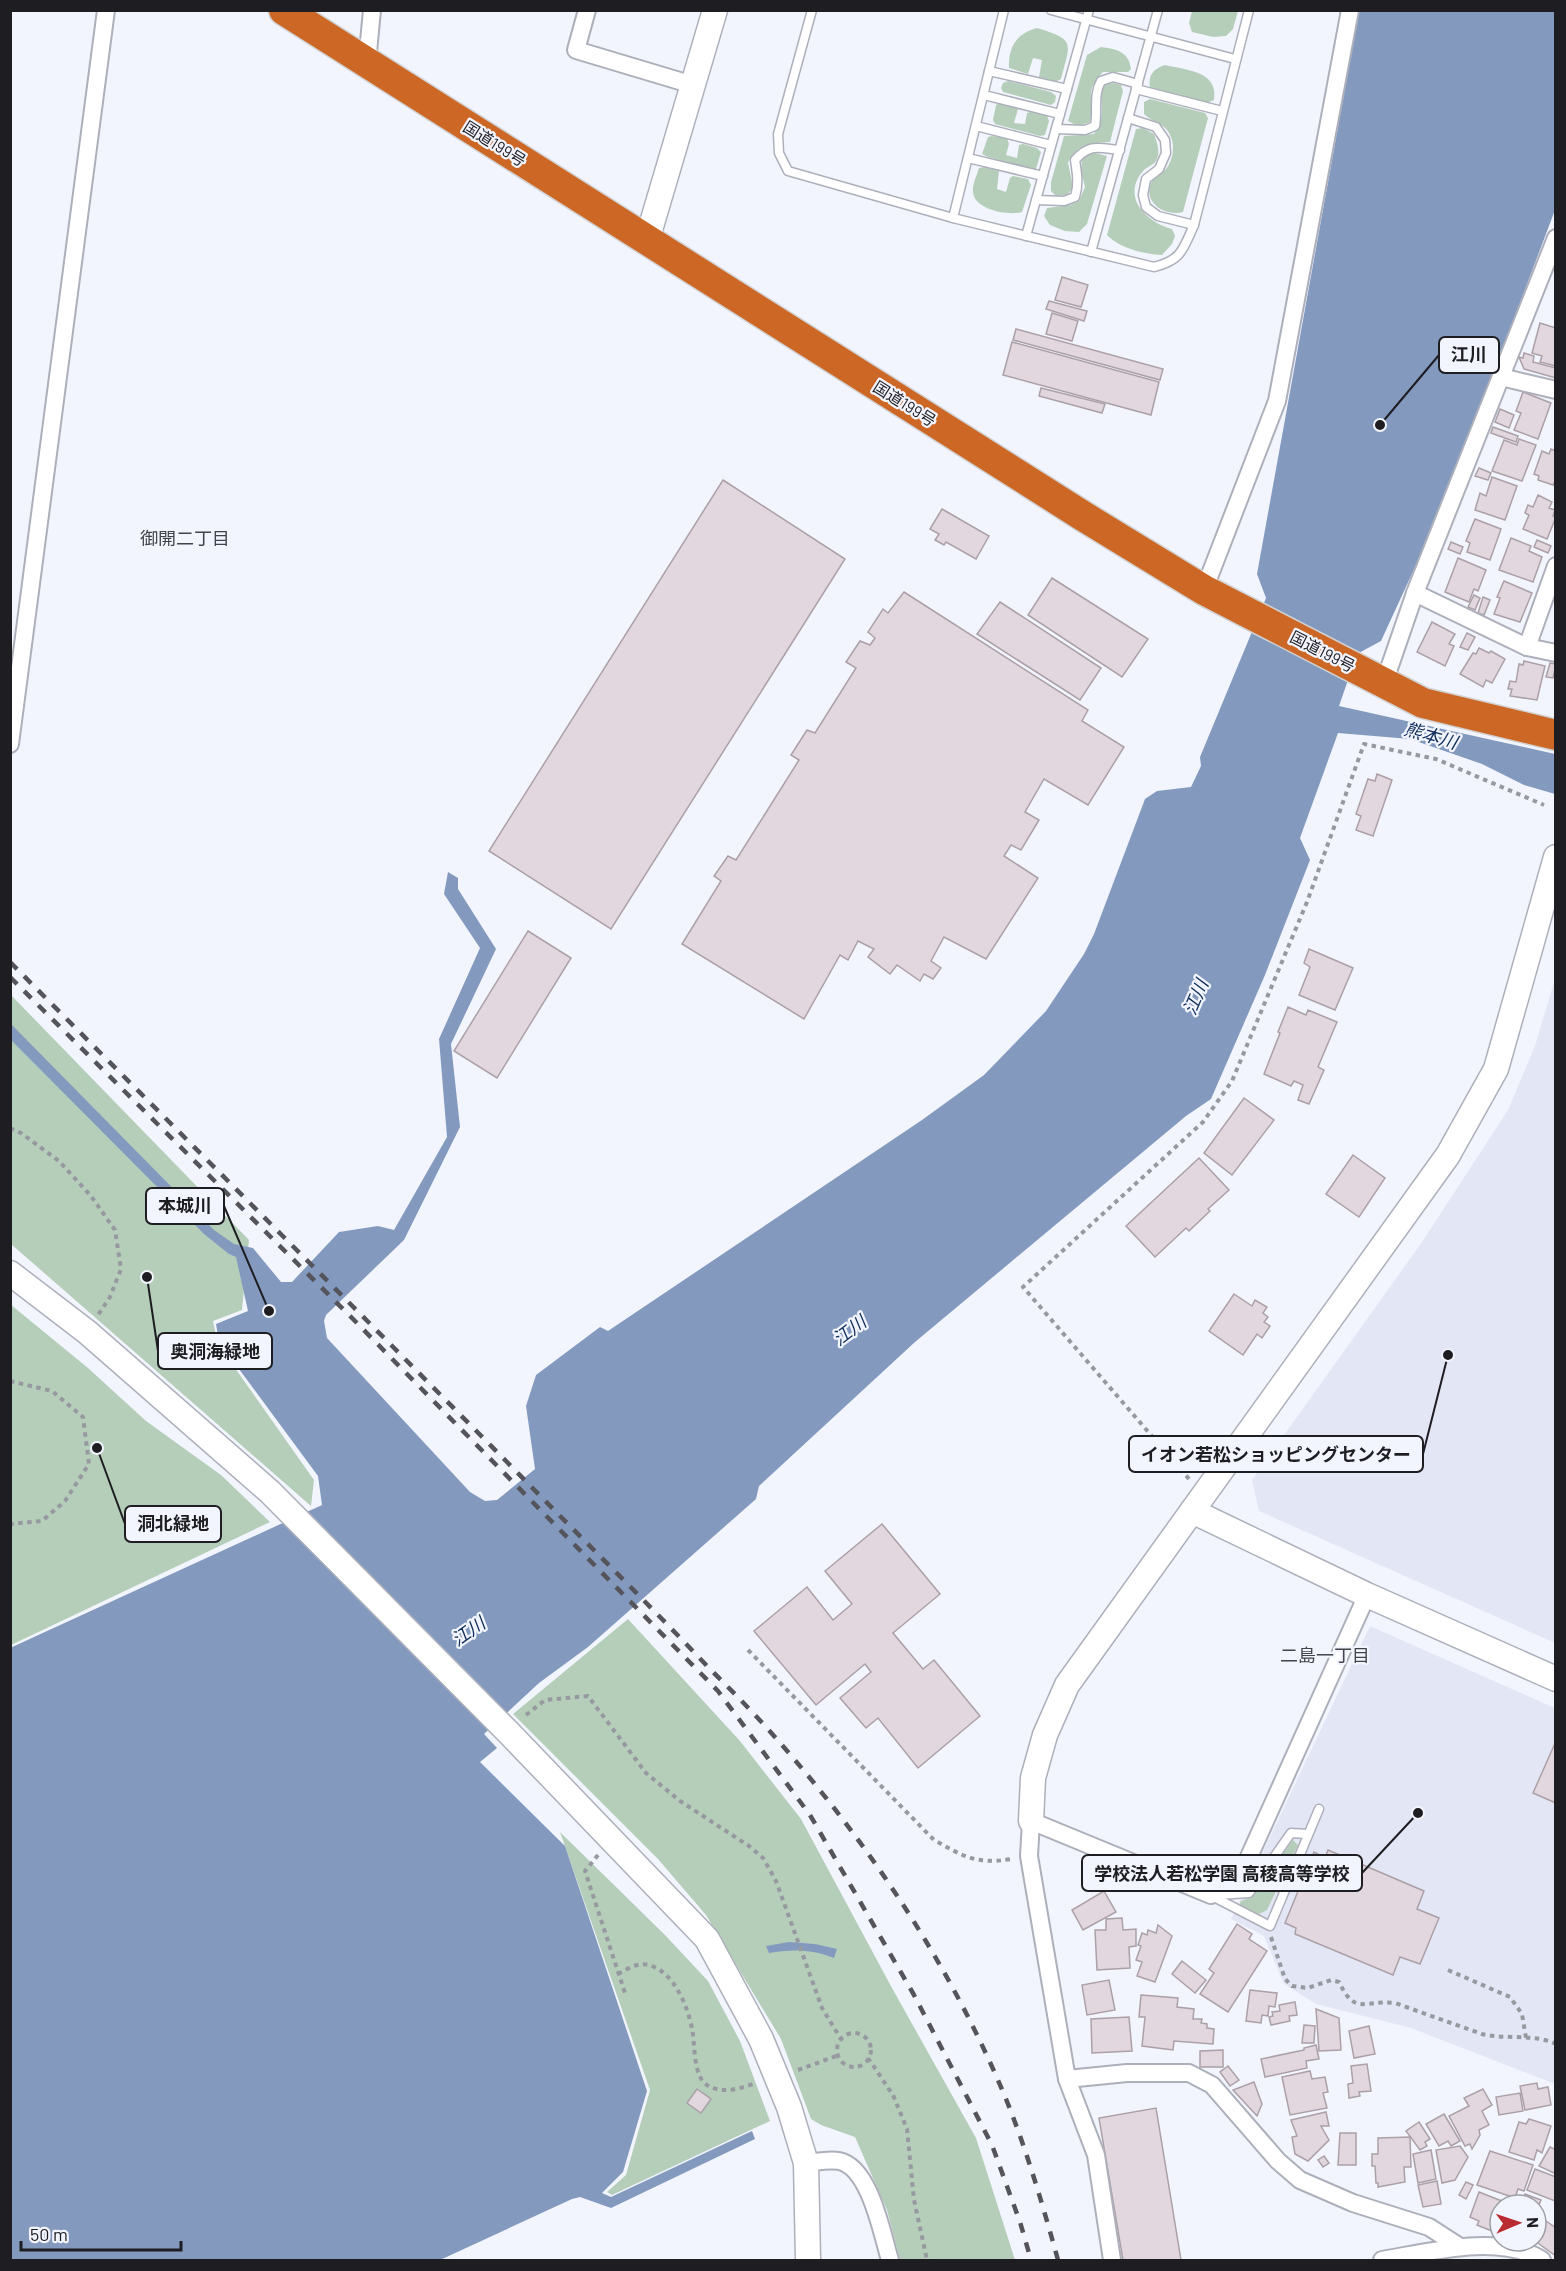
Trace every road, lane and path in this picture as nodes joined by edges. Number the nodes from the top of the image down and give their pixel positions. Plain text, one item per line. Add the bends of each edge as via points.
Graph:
1 (106, 10) edge
2 (284, 10) edge
3 (372, 10) edge
4 (587, 10) edge
5 (715, 10) edge
6 (812, 10) edge
7 (1004, 10) edge
8 (1052, 10) edge
9 (1158, 10) edge
10 (1249, 10) edge
11 (1350, 10) edge
12 (1088, 15) edge
13 (1151, 37) junction
14 (1235, 59) junction
15 (367, 63) junction
16 (989, 71) junction
17 (693, 85) junction
18 (1137, 87) junction
19 (1067, 89) junction
20 (984, 95) junction
21 (1222, 111) junction
22 (1060, 114) junction
23 (1128, 118) junction
24 (976, 126) junction
25 (1056, 129) junction
26 (1052, 145) junction
27 (1120, 150) junction
28 (968, 158) junction
29 (1043, 176) junction
30 (1036, 200) junction
31 (953, 219) junction
32 (1194, 225) junction
33 (1026, 236) junction
34 (1556, 238) edge
35 (647, 240) junction
36 (1091, 252) junction
37 (1501, 377) junction
38 (1556, 390) edge
39 (1556, 566) edge
40 (1211, 593) junction
41 (1415, 593) junction
42 (1527, 647) junction
43 (1556, 653) edge
44 (1378, 679) junction
45 (1556, 735) edge
46 (10, 744) edge
47 (1544, 806) dead end
48 (1556, 857) edge
49 (10, 1128) edge
50 (10, 1273) edge
51 (87, 1332) junction
52 (10, 1381) edge
53 (1192, 1483) dead end
54 (1192, 1511) junction
55 (10, 1524) edge
56 (1367, 1595) junction
57 (747, 1650) dead end
58 (1556, 1679) edge
59 (526, 1715) dead end
60 (1319, 1809) dead end
61 (1031, 1821) junction
62 (1308, 1834) junction
63 (598, 1855) dead end
64 (1029, 1856) junction
65 (1211, 1895) junction
66 (1270, 1926) junction
67 (1448, 1970) dead end
68 (618, 1974) junction
69 (625, 1993) dead end
70 (842, 2038) junction
71 (1526, 2038) junction
72 (1556, 2044) edge
73 (838, 2055) junction
74 (868, 2058) junction
75 (798, 2070) dead end
76 (1067, 2079) junction
77 (761, 2081) dead end
78 (806, 2163) junction
79 (1460, 2247) junction
80 (808, 2260) edge
81 (890, 2260) edge
82 (927, 2260) edge
83 (1112, 2260) edge
84 (1382, 2260) edge
85 (1542, 2260) edge

1 - 46 street
2 - 15 highway, 国道199号
3 - 15 street
4 - 17 street via 576,50
5 - 17 street
6 - 31 lane via 778,134 779,153 788,171
7 - 16 lane
8 - 12 lane
9 - 13 lane
10 - 14 lane
11 - 40 street via 1277,401
12 - 13 lane
12 - 19 lane
13 - 14 lane
13 - 18 lane
14 - 21 lane
15 - 35 highway, 国道199号
16 - 19 lane
16 - 20 lane
17 - 35 street
18 - 21 lane
18 - 23 lane
18 - 25 lane via 1113,77 1101,81 1096,90 1095,126 1085,130
19 - 22 lane
20 - 22 lane
20 - 24 lane
21 - 32 lane
22 - 25 lane
23 - 27 lane
23 - 32 lane via 1156,127 1165,141 1166,153 1159,169 1146,179 1146,207 1158,216
24 - 26 lane
24 - 28 lane
25 - 26 lane
26 - 29 lane
27 - 30 lane via 1084,150 1075,160 1075,197 1064,201
27 - 36 lane
28 - 29 lane
28 - 31 lane
29 - 30 lane
30 - 33 lane
31 - 33 lane
32 - 36 lane via 1182,250 1170,262 1154,267
33 - 36 lane
34 - 37 street
35 - 40 highway, 国道199号
37 - 38 street
37 - 41 street
39 - 42 street
40 - 44 highway, 国道199号
41 - 42 street
41 - 44 street
42 - 43 street
44 - 45 highway, 国道199号 via 1424,703
47 - 53 path via 1437,759 1365,744 1307,902 1233,1081 1203,1122 1023,1287
48 - 54 street via 1496,1069 1448,1155
49 - 51 path via 59,1161 91,1196 114,1230 121,1269 110,1297
50 - 51 street
51 - 78 street via 270,1492 707,1939 761,2039 789,2107
52 - 55 path via 52,1391 83,1417 89,1464 65,1501 42,1521
54 - 56 street
54 - 61 street via 1067,1685 1045,1735 1033,1778
56 - 58 street
56 - 65 street via 1239,1879
57 - 64 path via 934,1840 968,1859 996,1862
59 - 70 path via 545,1700 588,1696 646,1773 680,1802 763,1858 776,1881 822,2008
60 - 62 lane
61 - 64 street
61 - 65 street
62 - 65 lane via 1291,1833 1249,1893
62 - 66 lane
63 - 68 path via 585,1871
64 - 76 street
65 - 66 lane
66 - 71 path via 1285,1978 1292,1986 1308,1988 1331,1980 1339,1982 1347,1998 1363,2005 1395,2003 1496,2038
67 - 71 path via 1510,1997 1522,2014
68 - 69 path
68 - 77 path via 649,1965 671,1980 692,2027 699,2076 705,2085 732,2090
70 - 73 path
70 - 74 path via 851,2033 866,2038 871,2047
71 - 72 path
73 - 74 path via 844,2063 855,2067
73 - 75 path
74 - 82 path via 893,2095 907,2129 914,2200
76 - 79 street via 1127,2073 1189,2073 1212,2085 1278,2161 1300,2180 1353,2203 1429,2227
76 - 83 street via 1096,2155
78 - 80 street
78 - 81 street via 840,2161 860,2175 871,2197
79 - 84 street
79 - 85 street via 1510,2247

